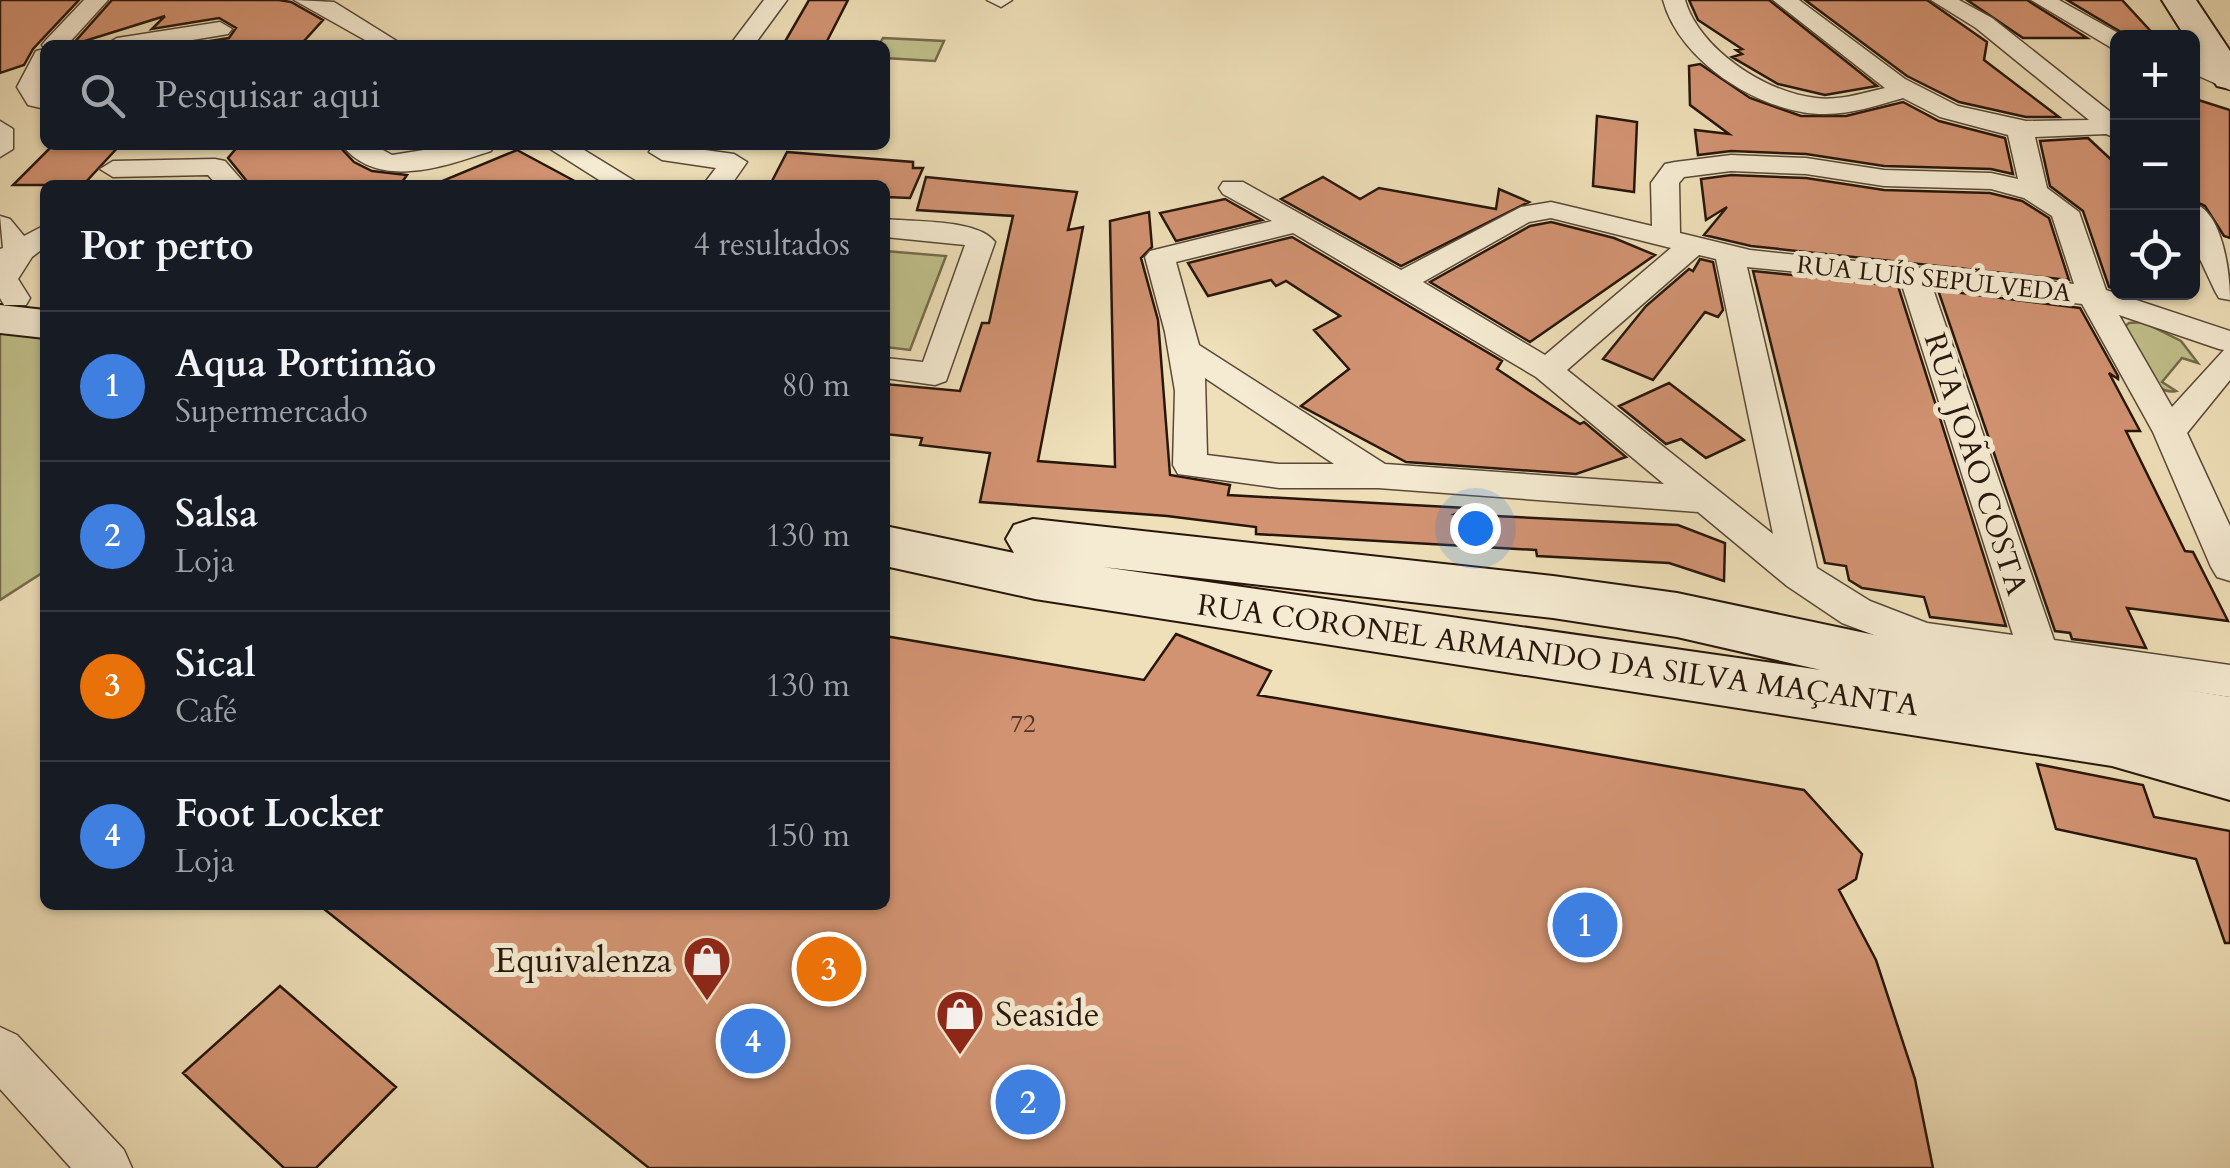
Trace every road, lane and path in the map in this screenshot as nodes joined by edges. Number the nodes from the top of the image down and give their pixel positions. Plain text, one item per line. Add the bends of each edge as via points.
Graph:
1 (99, 0) edge
2 (305, 0) edge
3 (776, 0) edge
4 (1674, 0) edge
5 (1784, 0) edge
6 (1942, 0) edge
7 (2178, 0) edge
8 (2194, 0) edge
9 (2209, 0) edge
10 (2053, 3) edge
11 (220, 29) dead end
12 (2110, 37) edge
13 (59, 40) edge
14 (149, 40) edge
15 (383, 40) edge
16 (746, 40) edge
17 (2210, 51) edge
18 (40, 66) edge
19 (2230, 80) edge
20 (1907, 90) junction
21 (40, 100) edge
22 (2110, 124) edge
23 (2110, 128) edge
24 (0, 129) edge
25 (2020, 130) junction
26 (0, 149) edge
27 (130, 150) edge
28 (364, 150) edge
29 (467, 150) edge
30 (566, 150) edge
31 (663, 150) edge
32 (674, 150) edge
33 (106, 177) edge
34 (228, 180) edge
35 (619, 180) edge
36 (642, 180) edge
37 (721, 180) edge
38 (1233, 188) dead end
39 (2034, 192) junction
40 (1295, 224) junction
41 (0, 226) edge
42 (890, 228) edge
43 (2200, 228) edge
44 (1680, 240) junction
45 (1729, 253) junction
46 (1913, 274) junction
47 (1401, 282) junction
48 (21, 285) edge
49 (2230, 292) edge
50 (2093, 296) junction
51 (2230, 342) edge
52 (1184, 350) junction
53 (2230, 360) edge
54 (890, 369) edge
55 (1547, 370) junction
56 (2170, 432) junction
57 (1378, 476) junction
58 (1708, 500) junction
59 (890, 509) edge
60 (890, 547) edge
61 (2230, 567) edge
62 (1800, 576) junction
63 (2039, 654) junction
64 (2230, 682) edge
65 (2230, 722) edge
66 (2230, 773) edge
67 (0, 1052) edge
68 (106, 1168) edge

1 - 13 street
2 - 15 street
3 - 16 street
4 - 20 street via 1674,15 1695,44 1792,102 1818,106
5 - 20 street
6 - 22 street via 1984,23
7 - 17 main road
8 - 17 main road
9 - 17 main road
10 - 12 street
11 - 14 street
17 - 19 main road
18 - 21 street via 29,87
20 - 25 street via 1988,126
23 - 25 street
24 - 26 street
25 - 39 street
27 - 33 street
28 - 29 street via 388,164
30 - 35 street
31 - 36 street
32 - 37 street via 734,162
33 - 34 street via 216,166
38 - 40 street
39 - 44 street via 1990,181 1884,178 1806,166 1731,163 1675,170 1666,183
39 - 50 street via 2066,212
40 - 47 street
40 - 52 street via 1160,257
41 - 48 street
42 - 54 street via 967,234 980,242 936,374
43 - 49 street
44 - 45 street, RUA LUÍS SEPÚLVEDA
44 - 47 street, RUA LUÍS SEPÚLVEDA via 1551,210 1521,215
44 - 55 street
45 - 46 street, RUA LUÍS SEPÚLVEDA
45 - 62 street
46 - 50 street, RUA LUÍS SEPÚLVEDA
46 - 63 street, RUA JOÃO COSTA
47 - 55 street
50 - 51 street, RUA LUÍS SEPÚLVEDA
50 - 56 street
52 - 57 street
52 - 57 street via 1190,466 1279,476
53 - 56 street
55 - 58 street
56 - 61 street
57 - 58 street
58 - 62 street
59 - 65 main road, RUA CORONEL ARMANDO DA SILVA MAÇANTA via 1061,544 1677,615 1931,671
60 - 66 main road, RUA CORONEL ARMANDO DA SILVA MAÇANTA via 1035,578 1950,712 2112,740
62 - 63 street via 1856,612 1926,638
63 - 64 street
67 - 68 street

